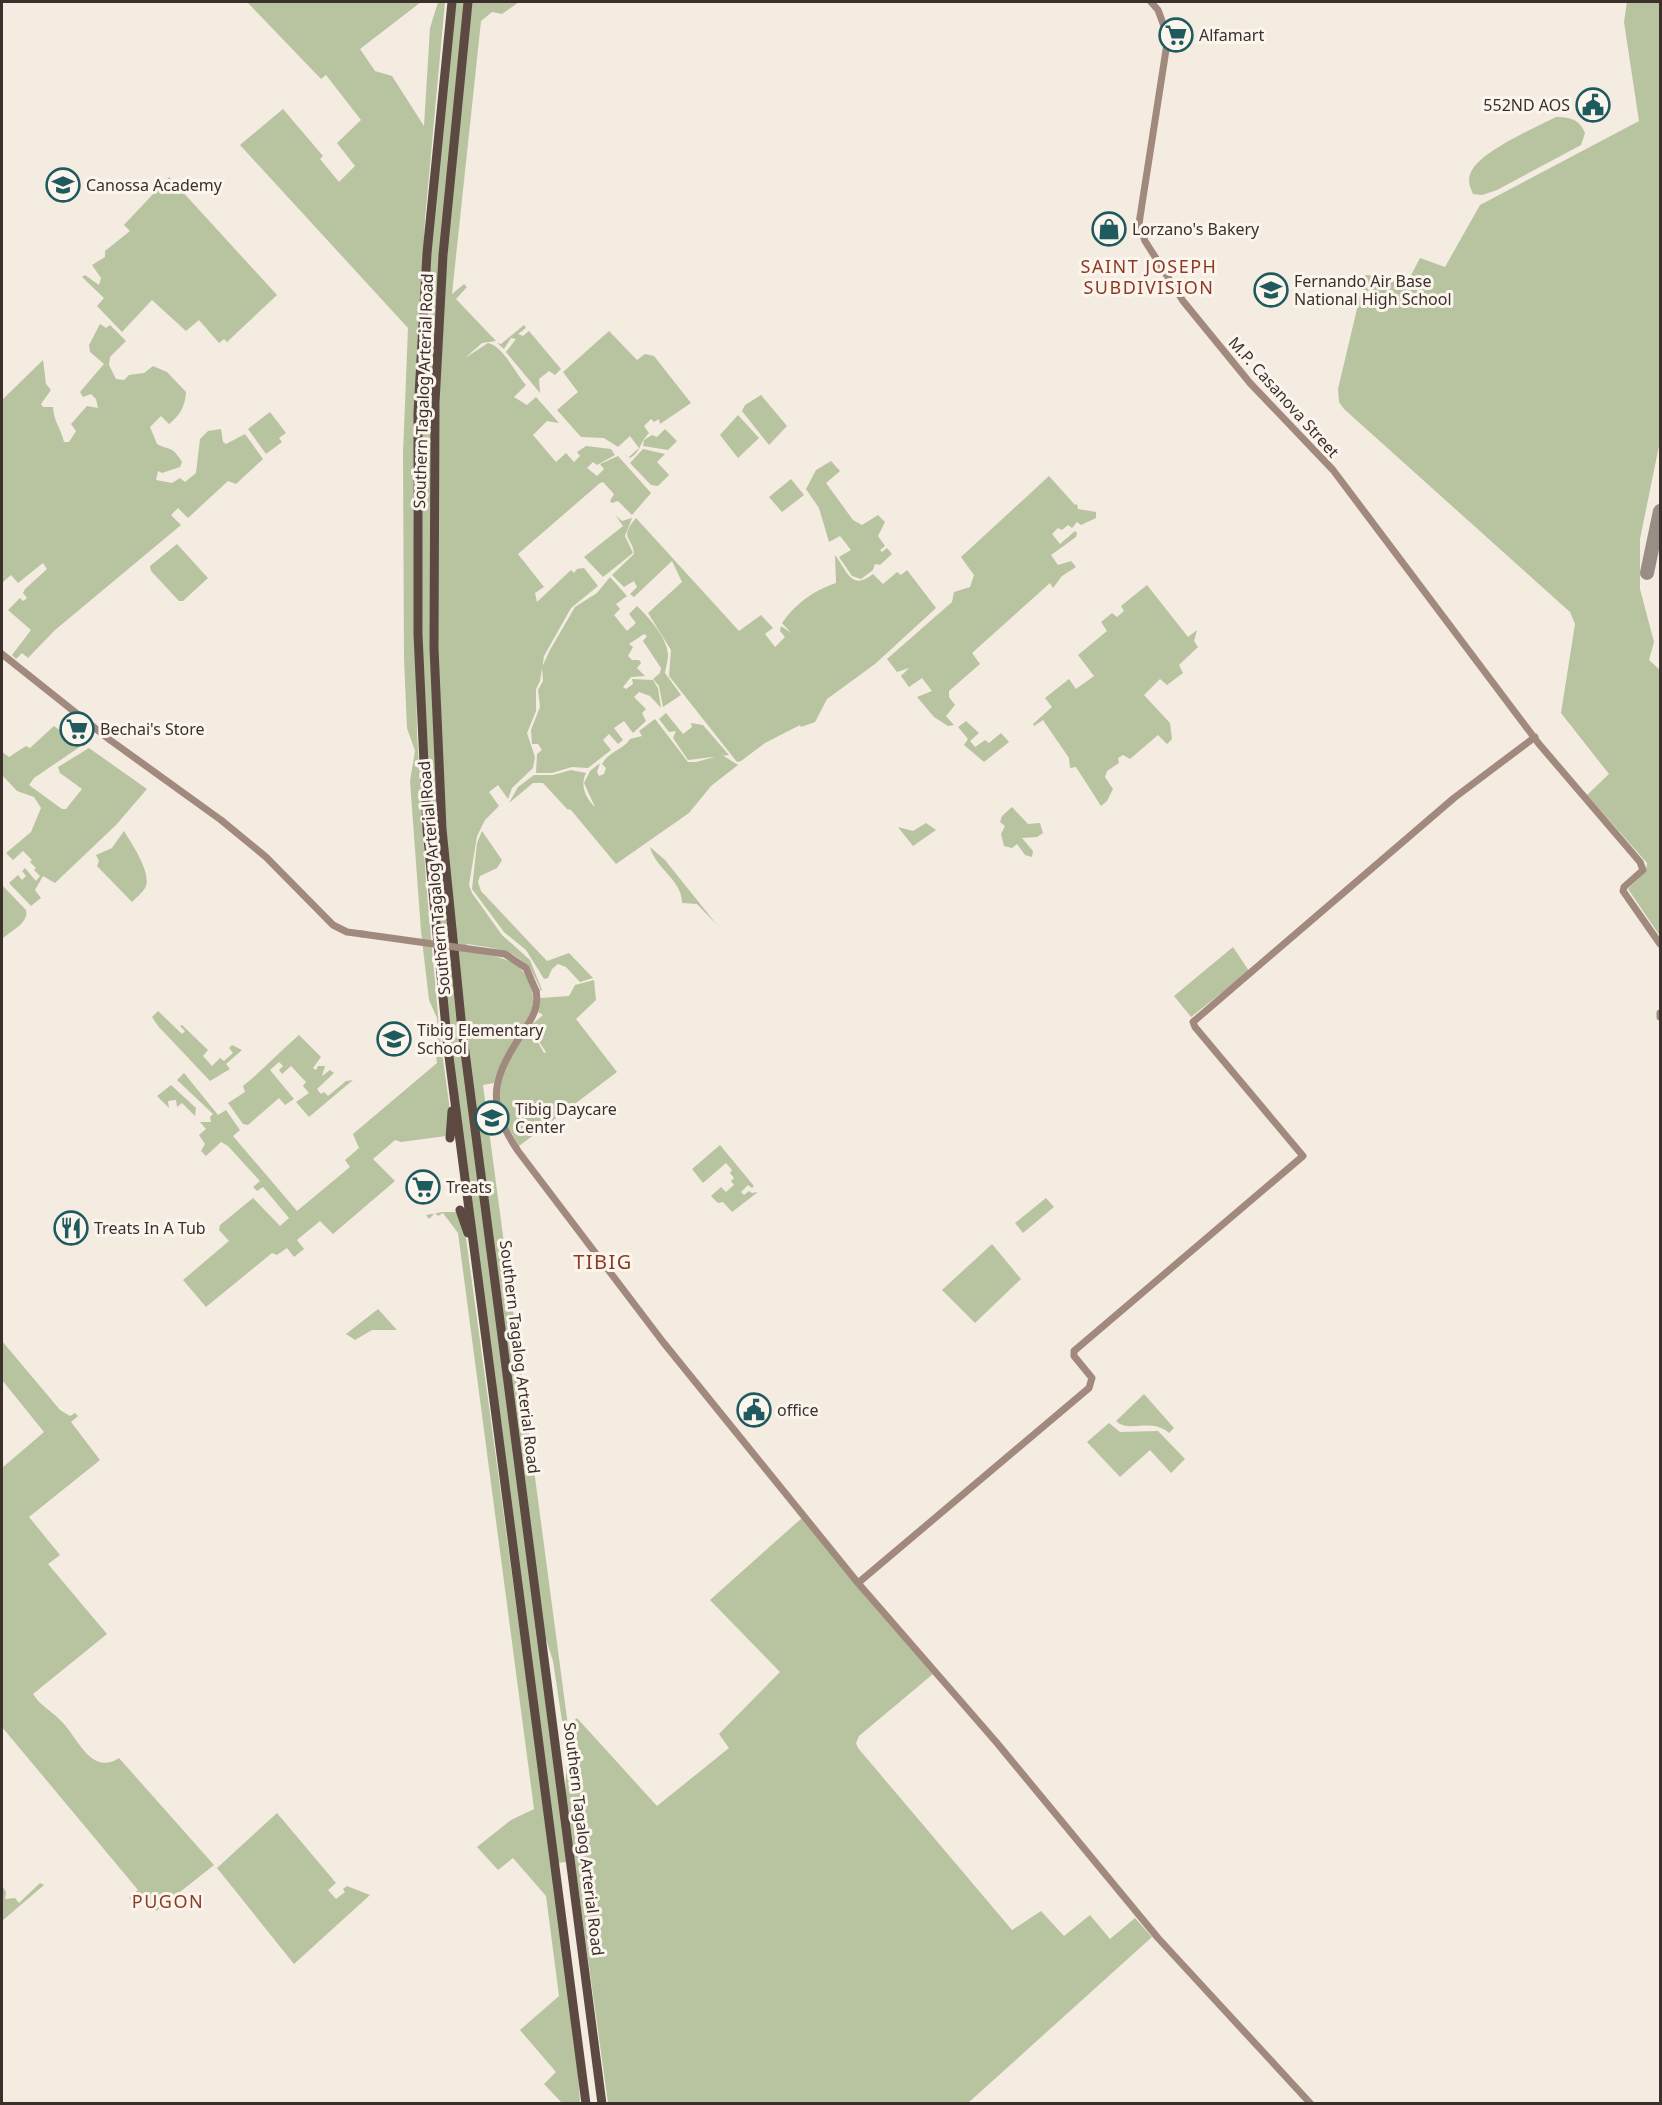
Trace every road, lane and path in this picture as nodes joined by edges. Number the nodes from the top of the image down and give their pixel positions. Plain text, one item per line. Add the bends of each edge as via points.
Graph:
1 (452, 2) edge
2 (468, 2) edge
3 (1151, 2) edge
4 (2, 654) edge
5 (1534, 737) junction
6 (1660, 944) edge
7 (442, 993) junction
8 (450, 1138) dead end
9 (460, 1210) dead end
10 (492, 1388) junction
11 (858, 1583) junction
12 (586, 2103) edge
13 (602, 2103) edge
14 (1311, 2103) edge

1 - 7 highway, Southern Tagalog Arterial Road via 427,253 418,442 421,718
2 - 13 highway, Southern Tagalog Arterial Road via 442,255 435,403 434,648 442,829 462,1029
3 - 5 street, M.P. Casanova Street via 1168,37 1139,225 1145,241 1186,305 1250,383 1333,470
4 - 11 street, bridge via 110,740 221,820 266,857 333,925 347,932 505,954 524,966 536,991 535,1011 506,1057 497,1080 498,1110 511,1140 668,1348
5 - 6 street, M.P. Casanova Street via 1640,862 1643,870 1623,891
5 - 11 street via 1454,798 1193,1022 1303,1155 1077,1348 1074,1356 1092,1378 1089,1388
7 - 8 highway via 442,1028 453,1117
7 - 10 highway, Southern Tagalog Arterial Road
9 - 10 highway via 470,1245
10 - 12 highway, Southern Tagalog Arterial Road
11 - 14 street via 1158,1938

